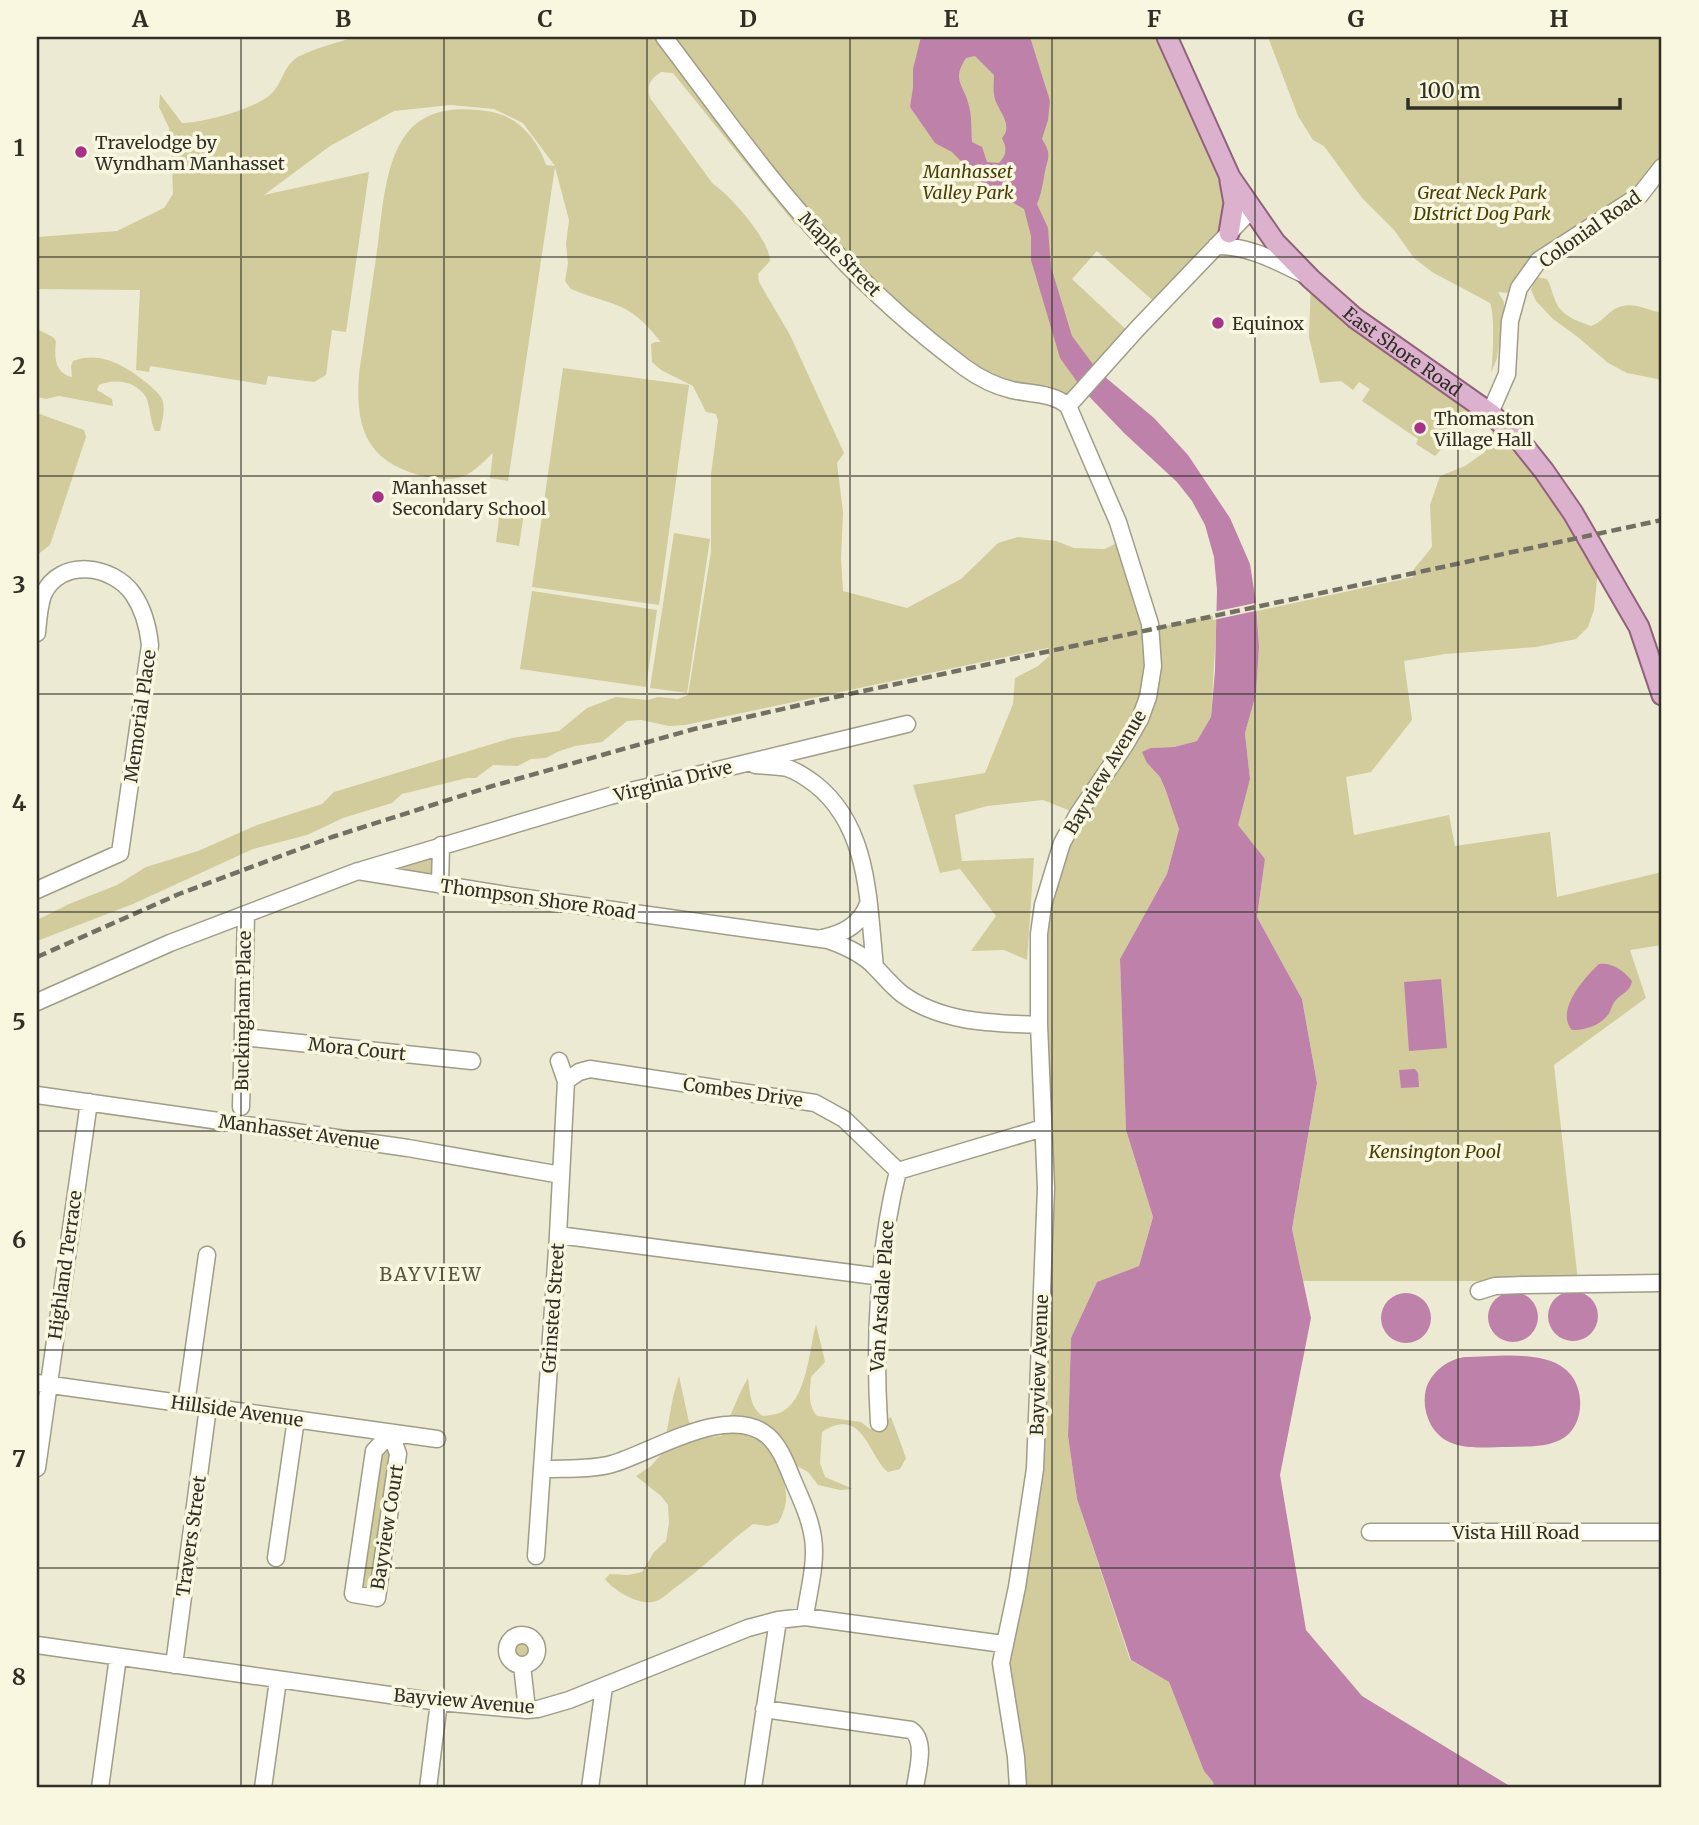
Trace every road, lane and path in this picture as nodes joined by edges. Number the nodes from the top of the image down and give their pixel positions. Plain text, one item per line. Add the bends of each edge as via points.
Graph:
1 (664, 37) edge
2 (1167, 37) edge
3 (1662, 167) edge
4 (1230, 177) junction
5 (1251, 210) junction
6 (1223, 240) junction
7 (1311, 279) junction
8 (1068, 406) junction
9 (1490, 413) junction
10 (37, 633) edge
11 (1662, 695) edge
12 (907, 724) dead end
13 (727, 767) junction
14 (441, 845) junction
15 (358, 871) junction
16 (440, 885) junction
17 (37, 890) edge
18 (868, 904) junction
19 (246, 915) junction
20 (818, 939) junction
21 (875, 967) junction
22 (37, 1002) edge
23 (1039, 1025) junction
24 (243, 1037) junction
25 (472, 1061) dead end
26 (559, 1061) dead end
27 (566, 1081) junction
28 (37, 1095) edge
29 (89, 1102) junction
30 (241, 1107) dead end
31 (1043, 1128) junction
32 (898, 1171) junction
33 (561, 1175) junction
34 (558, 1234) junction
35 (207, 1255) dead end
36 (882, 1278) junction
37 (1662, 1283) edge
38 (1479, 1291) dead end
39 (43, 1384) edge
40 (186, 1404) junction
41 (208, 1407) junction
42 (296, 1419) junction
43 (878, 1423) dead end
44 (391, 1433) junction
45 (436, 1439) dead end
46 (37, 1468) edge
47 (543, 1469) junction
48 (1370, 1532) dead end
49 (1662, 1532) edge
50 (536, 1556) dead end
51 (276, 1558) dead end
52 (805, 1618) junction
53 (778, 1620) junction
54 (1003, 1644) junction
55 (37, 1645) edge
56 (118, 1657) junction
57 (174, 1665) junction
58 (522, 1665) dead end
59 (278, 1680) junction
60 (604, 1687) junction
61 (439, 1702) junction
62 (764, 1709) junction
63 (527, 1710) junction
64 (100, 1788) edge
65 (263, 1788) edge
66 (428, 1788) edge
67 (590, 1788) edge
68 (753, 1788) edge
69 (915, 1788) edge
70 (1018, 1788) edge

1 - 8 street, Maple Street via 791,203 902,315 984,380
2 - 4 main road, East Shore Road
3 - 9 street, Colonial Road via 1640,195 1539,260 1519,288 1510,321 1507,374
4 - 5 main road, East Shore Road
4 - 6 main road via 1234,203
5 - 6 street
5 - 7 main road, East Shore Road
6 - 7 street
6 - 8 street
7 - 9 main road, East Shore Road via 1372,330
8 - 23 street, Bayview Avenue via 1118,522 1150,624 1153,666 1140,719 1078,814 1052,870 1039,933
9 - 11 main road, East Shore Road via 1520,441 1573,513 1639,627
10 - 17 street, Memorial Place via 43,595 51,585 74,570 90,569 118,579 133,594 148,623 150,645 120,853
12 - 13 street, Virginia Drive
13 - 14 street, Virginia Drive
13 - 18 street via 788,768 825,792 855,837
14 - 15 street, Virginia Drive
14 - 16 street
15 - 16 street, Thompson Shore Road
15 - 19 street
16 - 20 street, Thompson Shore Road
18 - 20 street via 851,927
18 - 21 street
19 - 22 street
19 - 24 street, Buckingham Place
20 - 21 street, Thompson Shore Road via 848,948
21 - 23 street, Thompson Shore Road via 901,993 935,1012 976,1021
23 - 31 street, Bayview Avenue
24 - 25 street, Mora Court
24 - 30 street, Buckingham Place
26 - 27 street, Grinsted Street
27 - 32 street, Combes Drive via 590,1069 815,1102 844,1119
27 - 33 street, Grinsted Street
28 - 29 street, Manhasset Avenue
29 - 33 street, Manhasset Avenue
29 - 39 street, Highland Terrace
31 - 32 street
31 - 54 street, Bayview Avenue via 1045,1240 1035,1469 1017,1587
32 - 36 street, Van Arsdale Place via 889,1206
33 - 34 street, Grinsted Street
34 - 36 street
34 - 47 street, Grinsted Street
35 - 40 street
36 - 43 street, Van Arsdale Place via 875,1361
37 - 38 street via 1514,1285
39 - 40 street, Hillside Avenue
39 - 46 street, Highland Terrace
40 - 41 street, Hillside Avenue
41 - 42 street, Hillside Avenue
41 - 57 street, Travers Street
42 - 44 street, Hillside Avenue
42 - 51 street
44 - 44 street, Bayview Court via 374,1451 353,1594 377,1598 398,1454
44 - 45 street, Hillside Avenue
47 - 50 street, Grinsted Street
47 - 52 street via 610,1465 699,1429 742,1426 767,1435 779,1449 811,1526 813,1553
48 - 49 street, Vista Hill Road
52 - 53 street, Bayview Avenue
52 - 54 street, Bayview Avenue
53 - 60 street, Bayview Avenue
53 - 62 street
54 - 70 street via 1000,1663
55 - 56 street, Bayview Avenue
56 - 57 street, Bayview Avenue
56 - 64 street
57 - 59 street, Bayview Avenue
58 - 63 street
59 - 61 street, Bayview Avenue
59 - 65 street
60 - 63 street, Bayview Avenue via 550,1707
60 - 67 street
61 - 63 street, Bayview Avenue
61 - 66 street
62 - 68 street
62 - 69 street via 911,1730 919,1742

